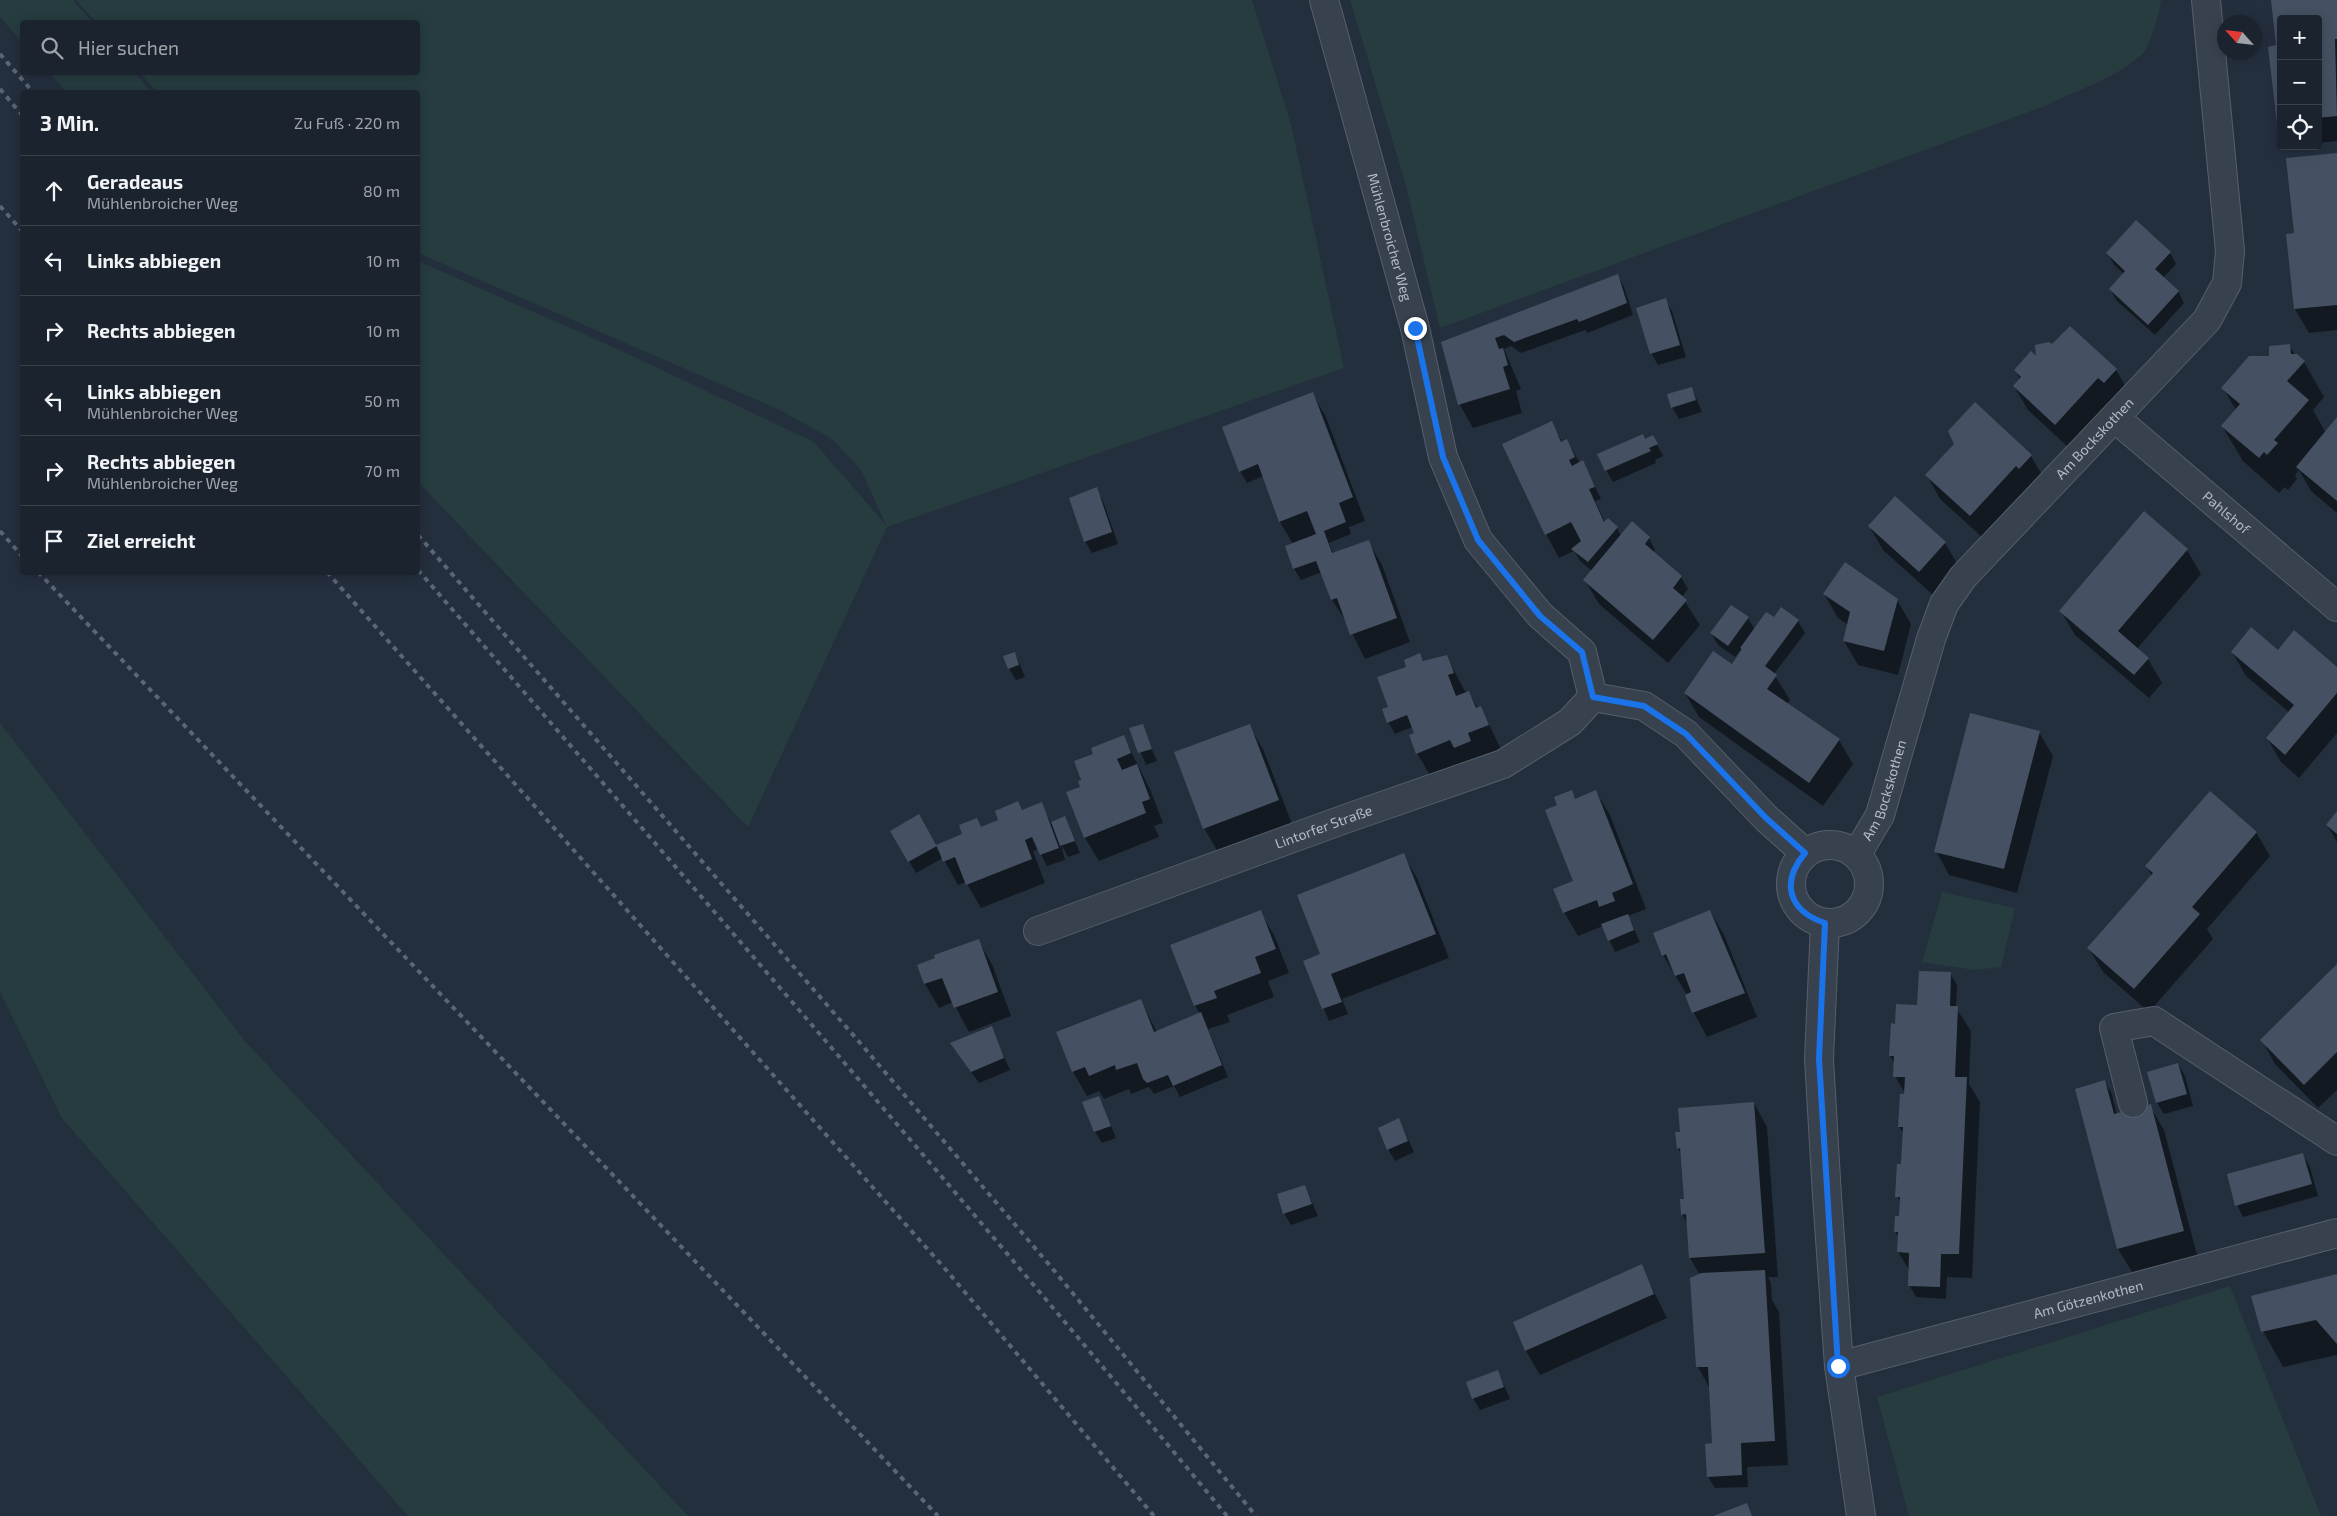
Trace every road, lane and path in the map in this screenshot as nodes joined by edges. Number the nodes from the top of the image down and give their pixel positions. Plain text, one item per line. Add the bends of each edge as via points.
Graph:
1 (1324, 0) edge
2 (2206, 0) edge
3 (2115, 418) junction
4 (2337, 607) edge
5 (1593, 697) junction
6 (1805, 853) junction
7 (1857, 854) junction
8 (1825, 923) junction
9 (1038, 930) dead end
10 (2133, 1103) dead end
11 (2337, 1141) edge
12 (2337, 1233) edge
13 (1838, 1366) junction
14 (1861, 1516) edge

1 - 5 street, Mühlenbroicher Weg via 1415,328 1443,457 1478,540 1540,616 1582,652
2 - 3 street, Am Bockskothen via 2230,251 2227,283 2207,320
3 - 4 street, Pahlshof
3 - 7 street, Am Bockskothen via 1963,577 1944,604 1880,815
5 - 6 street via 1644,706 1686,734 1766,818
5 - 9 street, Lintorfer Straße via 1570,722 1503,764
6 - 7 street via 1827,844 1847,848
6 - 8 street via 1795,865 1790,888 1805,915
7 - 8 street via 1868,874 1867,898 1849,919
8 - 13 street via 1819,1059
10 - 11 street via 2114,1028 2154,1021
12 - 13 street, Am Götzenkothen
13 - 14 street

